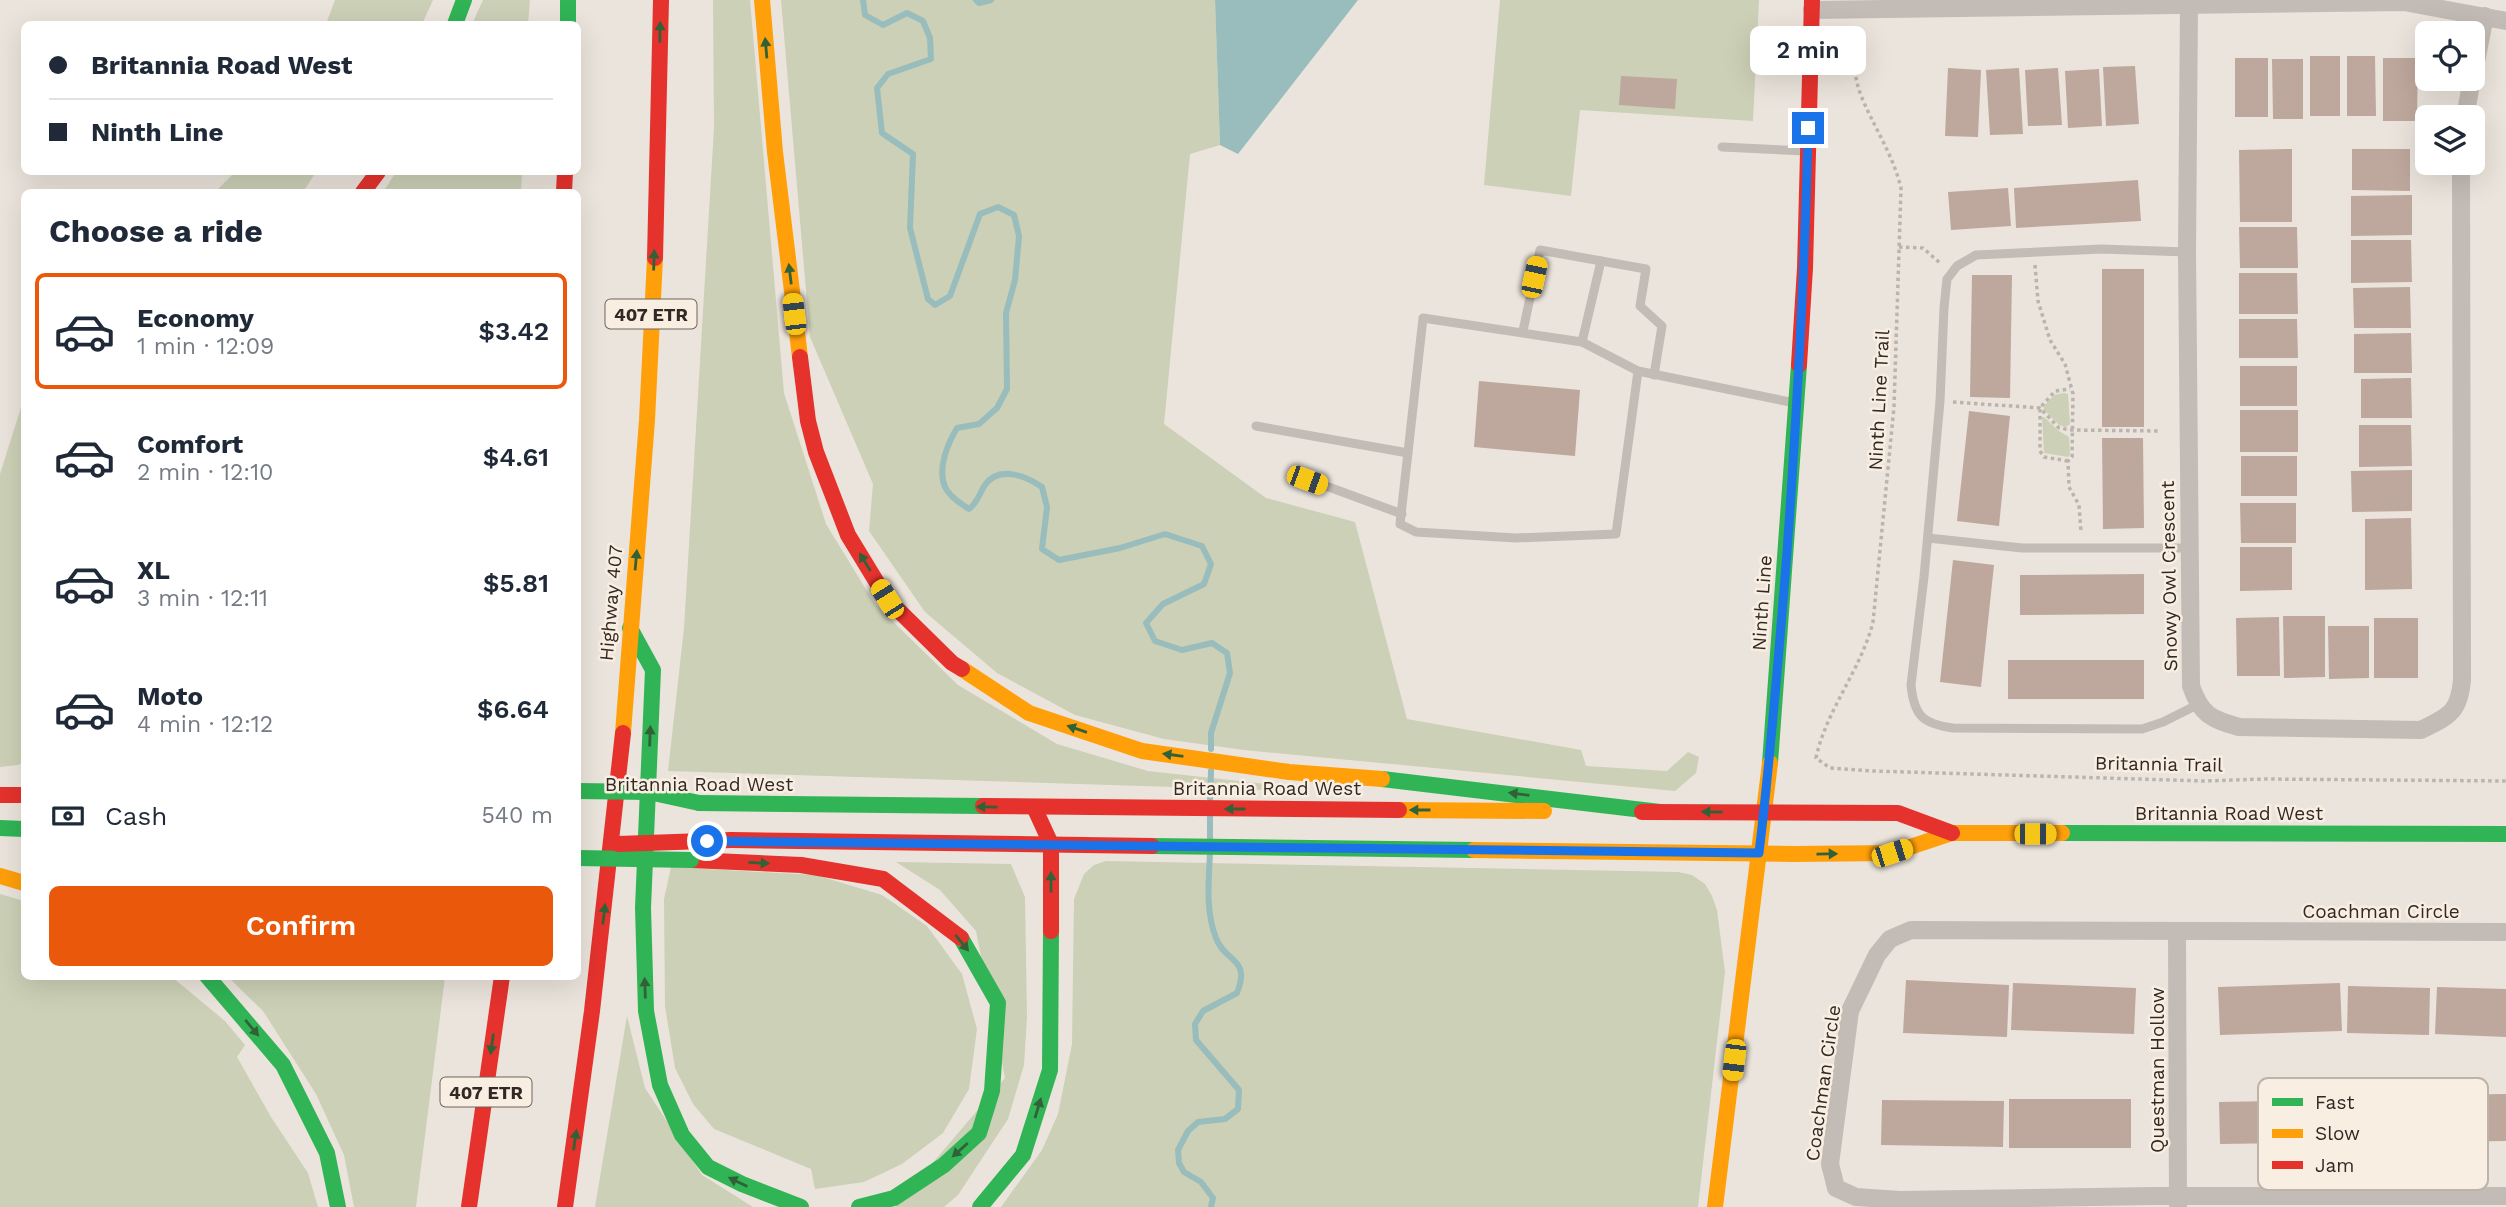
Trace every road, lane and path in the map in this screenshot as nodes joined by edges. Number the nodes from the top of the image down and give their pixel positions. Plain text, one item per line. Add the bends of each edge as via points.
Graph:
1 (464, 0) edge
2 (568, 0) edge
3 (661, 0) edge
4 (762, 0) edge
5 (1812, 5) edge
6 (2189, 5) junction
7 (2485, 16) junction
8 (456, 21) edge
9 (568, 21) edge
10 (2484, 21) edge
11 (2506, 21) edge
12 (1853, 40) dead end
13 (1722, 147) dead end
14 (1808, 151) junction
15 (2461, 175) edge
16 (1899, 247) junction
17 (2035, 252) junction
18 (2187, 252) junction
19 (1601, 261) junction
20 (1951, 274) junction
21 (1523, 331) junction
22 (1582, 342) junction
23 (1638, 371) junction
24 (1654, 375) junction
25 (2070, 389) junction
26 (1940, 401) junction
27 (1796, 403) junction
28 (2040, 408) junction
29 (1256, 426) dead end
30 (2072, 430) junction
31 (2161, 431) dead end
32 (1408, 453) junction
33 (2068, 461) junction
34 (1307, 480) dead end
35 (1402, 513) junction
36 (1928, 538) junction
37 (2081, 548) junction
38 (2189, 548) junction
39 (630, 628) junction
40 (2197, 705) junction
41 (1816, 758) joint
42 (2506, 781) edge
43 (581, 791) edge
44 (0, 795) edge
45 (21, 795) edge
46 (699, 803) junction
47 (581, 805) edge
48 (1034, 807) junction
49 (1660, 812) junction
50 (1764, 813) junction
51 (0, 828) edge
52 (21, 829) edge
53 (1952, 834) junction
54 (2506, 834) edge
55 (1051, 844) junction
56 (581, 845) edge
57 (1759, 853) junction
58 (581, 858) edge
59 (0, 876) edge
60 (21, 882) edge
61 (2177, 932) junction
62 (2506, 932) edge
63 (210, 980) edge
64 (501, 980) edge
65 (2506, 1196) edge
66 (2178, 1202) edge
67 (338, 1207) edge
68 (470, 1207) edge
69 (565, 1207) edge
70 (801, 1207) edge
71 (859, 1207) edge
72 (980, 1207) edge
73 (1715, 1207) edge

1 - 8 main road
2 - 9 main road
39 -> 3 main road, Highway 407 / 407 ETR via 647,419
49 -> 4 main road via 1289,772 1142,751 1029,713 952,663 887,599 848,535 816,452 808,421 775,152
5 - 6 street
5 - 14 main road, Ninth Line
6 - 7 street via 2404,2
6 - 18 street, Snowy Owl Crescent
7 - 10 street
7 - 11 street
12 - 16 path, Ninth Line Trail via 1861,97 1890,154 1901,188
13 - 14 lane
14 - 27 main road, Ninth Line
15 - 40 street via 2462,680 2454,711 2420,730 2239,727 2216,720
16 - 20 path via 1923,248
16 - 41 path, Ninth Line Trail via 1893,419 1874,622
17 - 18 lane
17 - 20 lane via 1976,255
17 - 25 path via 2038,301 2050,340 2065,364
18 - 38 street, Snowy Owl Crescent
19 - 21 lane via 1540,250
19 - 22 lane
19 - 24 lane via 1646,269 1640,306 1662,326
20 - 26 lane via 1944,308
21 - 22 lane
21 - 32 lane via 1423,317
22 - 23 lane
23 - 24 lane
23 - 35 lane via 1616,534 1516,538 1416,532 1401,524
24 - 27 lane
25 - 28 path via 2055,391
25 - 30 path
26 - 28 path
26 - 36 lane
27 - 50 main road, Ninth Line
28 - 30 path via 2059,428
28 - 33 path via 2040,451 2044,457
29 - 32 lane
30 - 31 path
30 - 33 path
32 - 35 lane
33 - 37 path via 2070,486 2079,505
34 - 35 lane
36 - 37 lane via 2022,548
36 - 40 lane via 1911,685 1920,717 1953,728 2141,729
37 - 38 lane
38 - 40 street, Snowy Owl Crescent via 2191,686
69 -> 39 main road, Highway 407 / 407 ETR via 608,881
70 -> 39 main road via 708,1167 682,1135 660,1085 646,1011 643,908 653,670
41 - 42 path, Britannia Trail via 1830,768 1873,771 2204,780
43 - 46 main road, bridge via 649,792
44 - 45 main road
46 - 47 main road, Britannia Road West, bridge
48 -> 46 main road, Britannia Road West
49 -> 48 main road, Britannia Road West
48 - 55 main road
50 -> 49 main road, Britannia Road West
50 - 53 main road, Britannia Road West via 1898,814
50 - 57 main road, Ninth Line
51 - 52 main road
53 - 54 main road, Britannia Road West
57 -> 53 main road, Britannia Road West via 1892,853
55 - 56 main road, Britannia Road West, bridge via 732,840
55 - 57 main road, Britannia Road West
72 -> 55 main road via 1023,1155 1050,1070
57 - 73 main road, Ninth Line
58 -> 71 main road, bridge via 801,865 883,879 963,940 998,1003 992,1091 979,1133 944,1165 894,1198
59 - 60 main road
61 - 62 street, Coachman Circle
61 - 66 street, Questman Hollow
61 - 66 street, Coachman Circle via 1911,930 1890,939 1877,955 1850,1011 1830,1164 1836,1188 1856,1197
63 -> 67 main road via 283,1065 327,1153
64 -> 68 main road, 407 ETR
65 - 66 street, Coachman Circle

